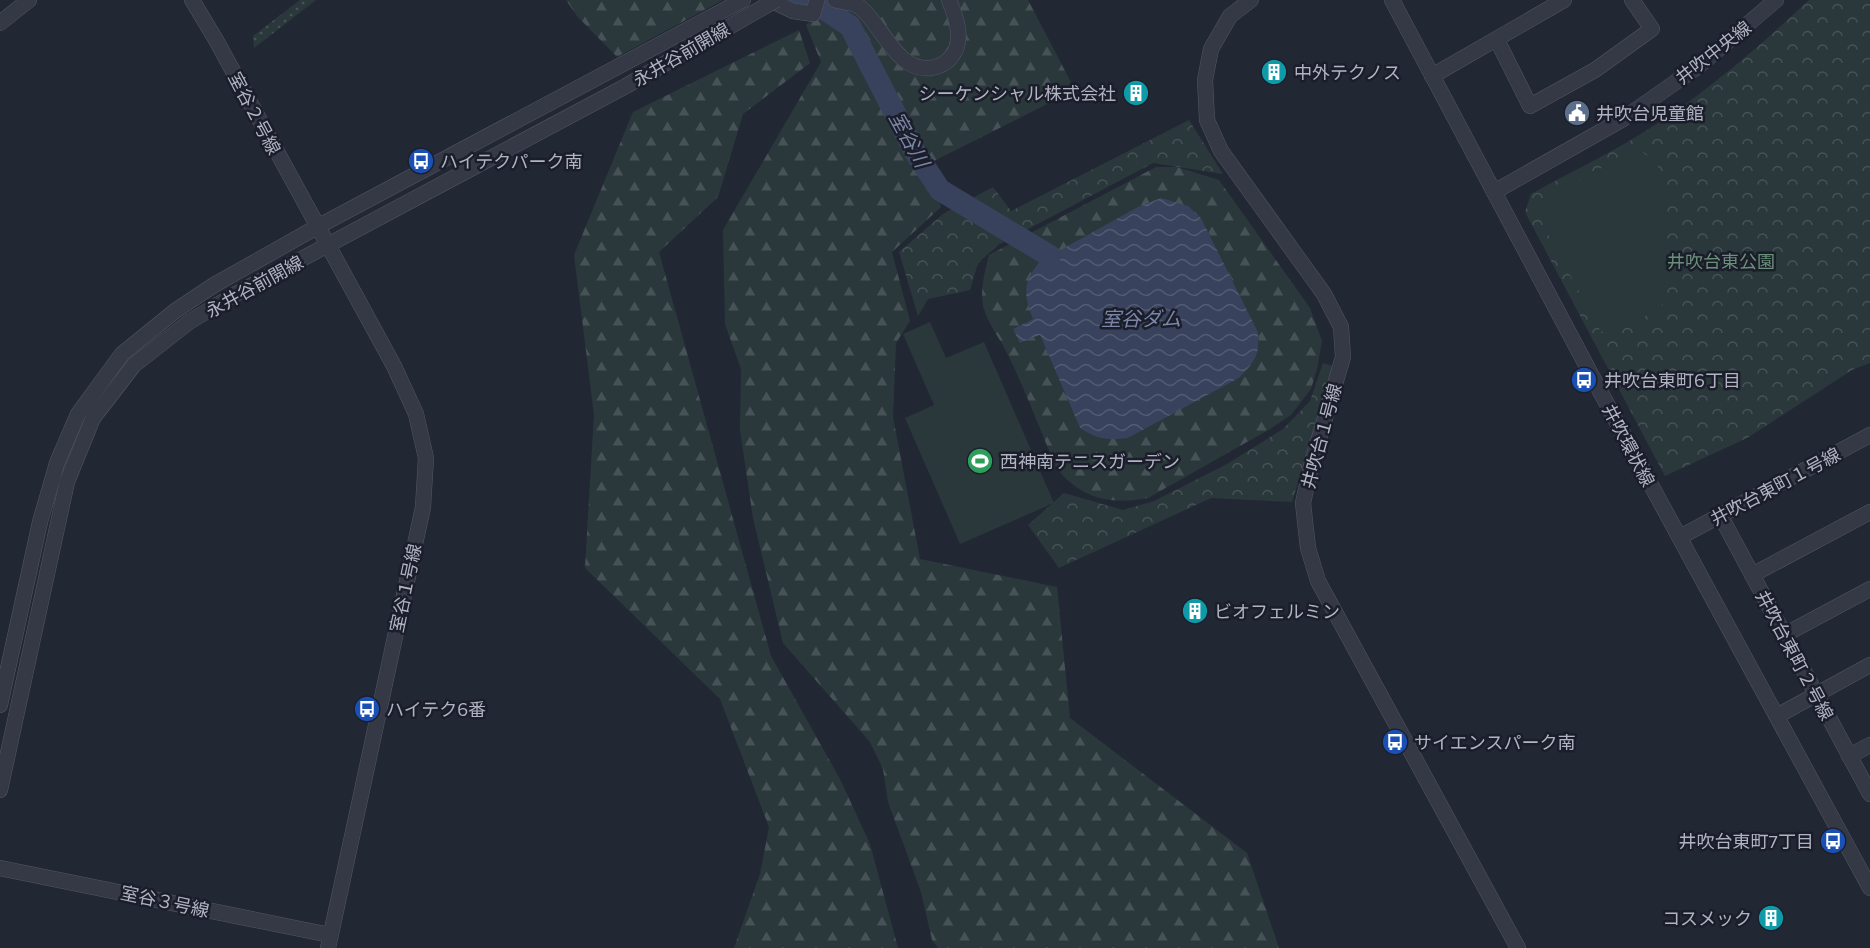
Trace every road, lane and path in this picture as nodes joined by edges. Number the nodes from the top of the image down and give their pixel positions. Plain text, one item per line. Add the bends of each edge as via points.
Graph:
1 (29, 0) edge
2 (192, 0) edge
3 (743, 0) edge
4 (770, 0) edge
5 (776, 0) edge
6 (835, 0) edge
7 (949, 0) edge
8 (1251, 0) edge
9 (1392, 0) edge
10 (1564, 0) edge
11 (1632, 0) edge
12 (1776, 0) edge
13 (815, 7) edge
14 (0, 23) edge
15 (1497, 40) junction
16 (1432, 76) junction
17 (1494, 192) junction
18 (317, 227) junction
19 (327, 245) junction
20 (1870, 435) edge
21 (1870, 512) edge
22 (1720, 516) junction
23 (1680, 537) junction
24 (1752, 575) junction
25 (1870, 589) edge
26 (1784, 635) junction
27 (1870, 665) edge
28 (1816, 694) junction
29 (0, 705) edge
30 (1777, 716) junction
31 (1870, 745) edge
32 (1849, 756) junction
33 (0, 790) edge
34 (1870, 794) edge
35 (0, 867) edge
36 (1870, 888) edge
37 (329, 941) edge
38 (1518, 948) edge

1 - 14 street
2 - 18 street, 室谷２号線
3 - 18 street, 永井谷前開線
4 - 13 street via 793,11
5 - 19 street, 永井谷前開線, bridge via 626,86
6 - 7 street via 860,6 904,61 921,69 937,67 952,57 959,36
8 - 38 street, 井吹台１号線 via 1230,16 1211,49 1205,80 1207,120 1221,151 1324,294 1341,327 1343,357 1303,503 1308,548 1318,581
9 - 16 street, 井吹環状線
10 - 15 street
11 - 15 street via 1652,29 1595,70 1530,106
12 - 17 street, 井吹中央線 via 1700,65 1623,119
15 - 16 street
16 - 17 street, 井吹環状線
17 - 23 street, 井吹環状線
18 - 19 street, 室谷２号線
18 - 29 street, 永井谷前開線 via 175,311 122,354 78,414 57,464 40,522
19 - 33 street, 永井谷前開線 via 189,322 134,365 93,418 67,482
19 - 37 street, 室谷１号線 via 394,366 416,414 426,458 423,507
20 - 22 street, 井吹台東町１号線
21 - 24 street
22 - 23 street, 井吹台東町１号線
22 - 24 street, 井吹台東町２号線
23 - 30 street, 井吹環状線
24 - 26 street, 井吹台東町２号線
25 - 26 street
26 - 28 street, 井吹台東町２号線
27 - 28 street
28 - 30 street
28 - 32 street, 井吹台東町２号線
30 - 36 street, 井吹環状線
31 - 32 street
32 - 34 street, 井吹台東町２号線
35 - 37 street, 室谷３号線

